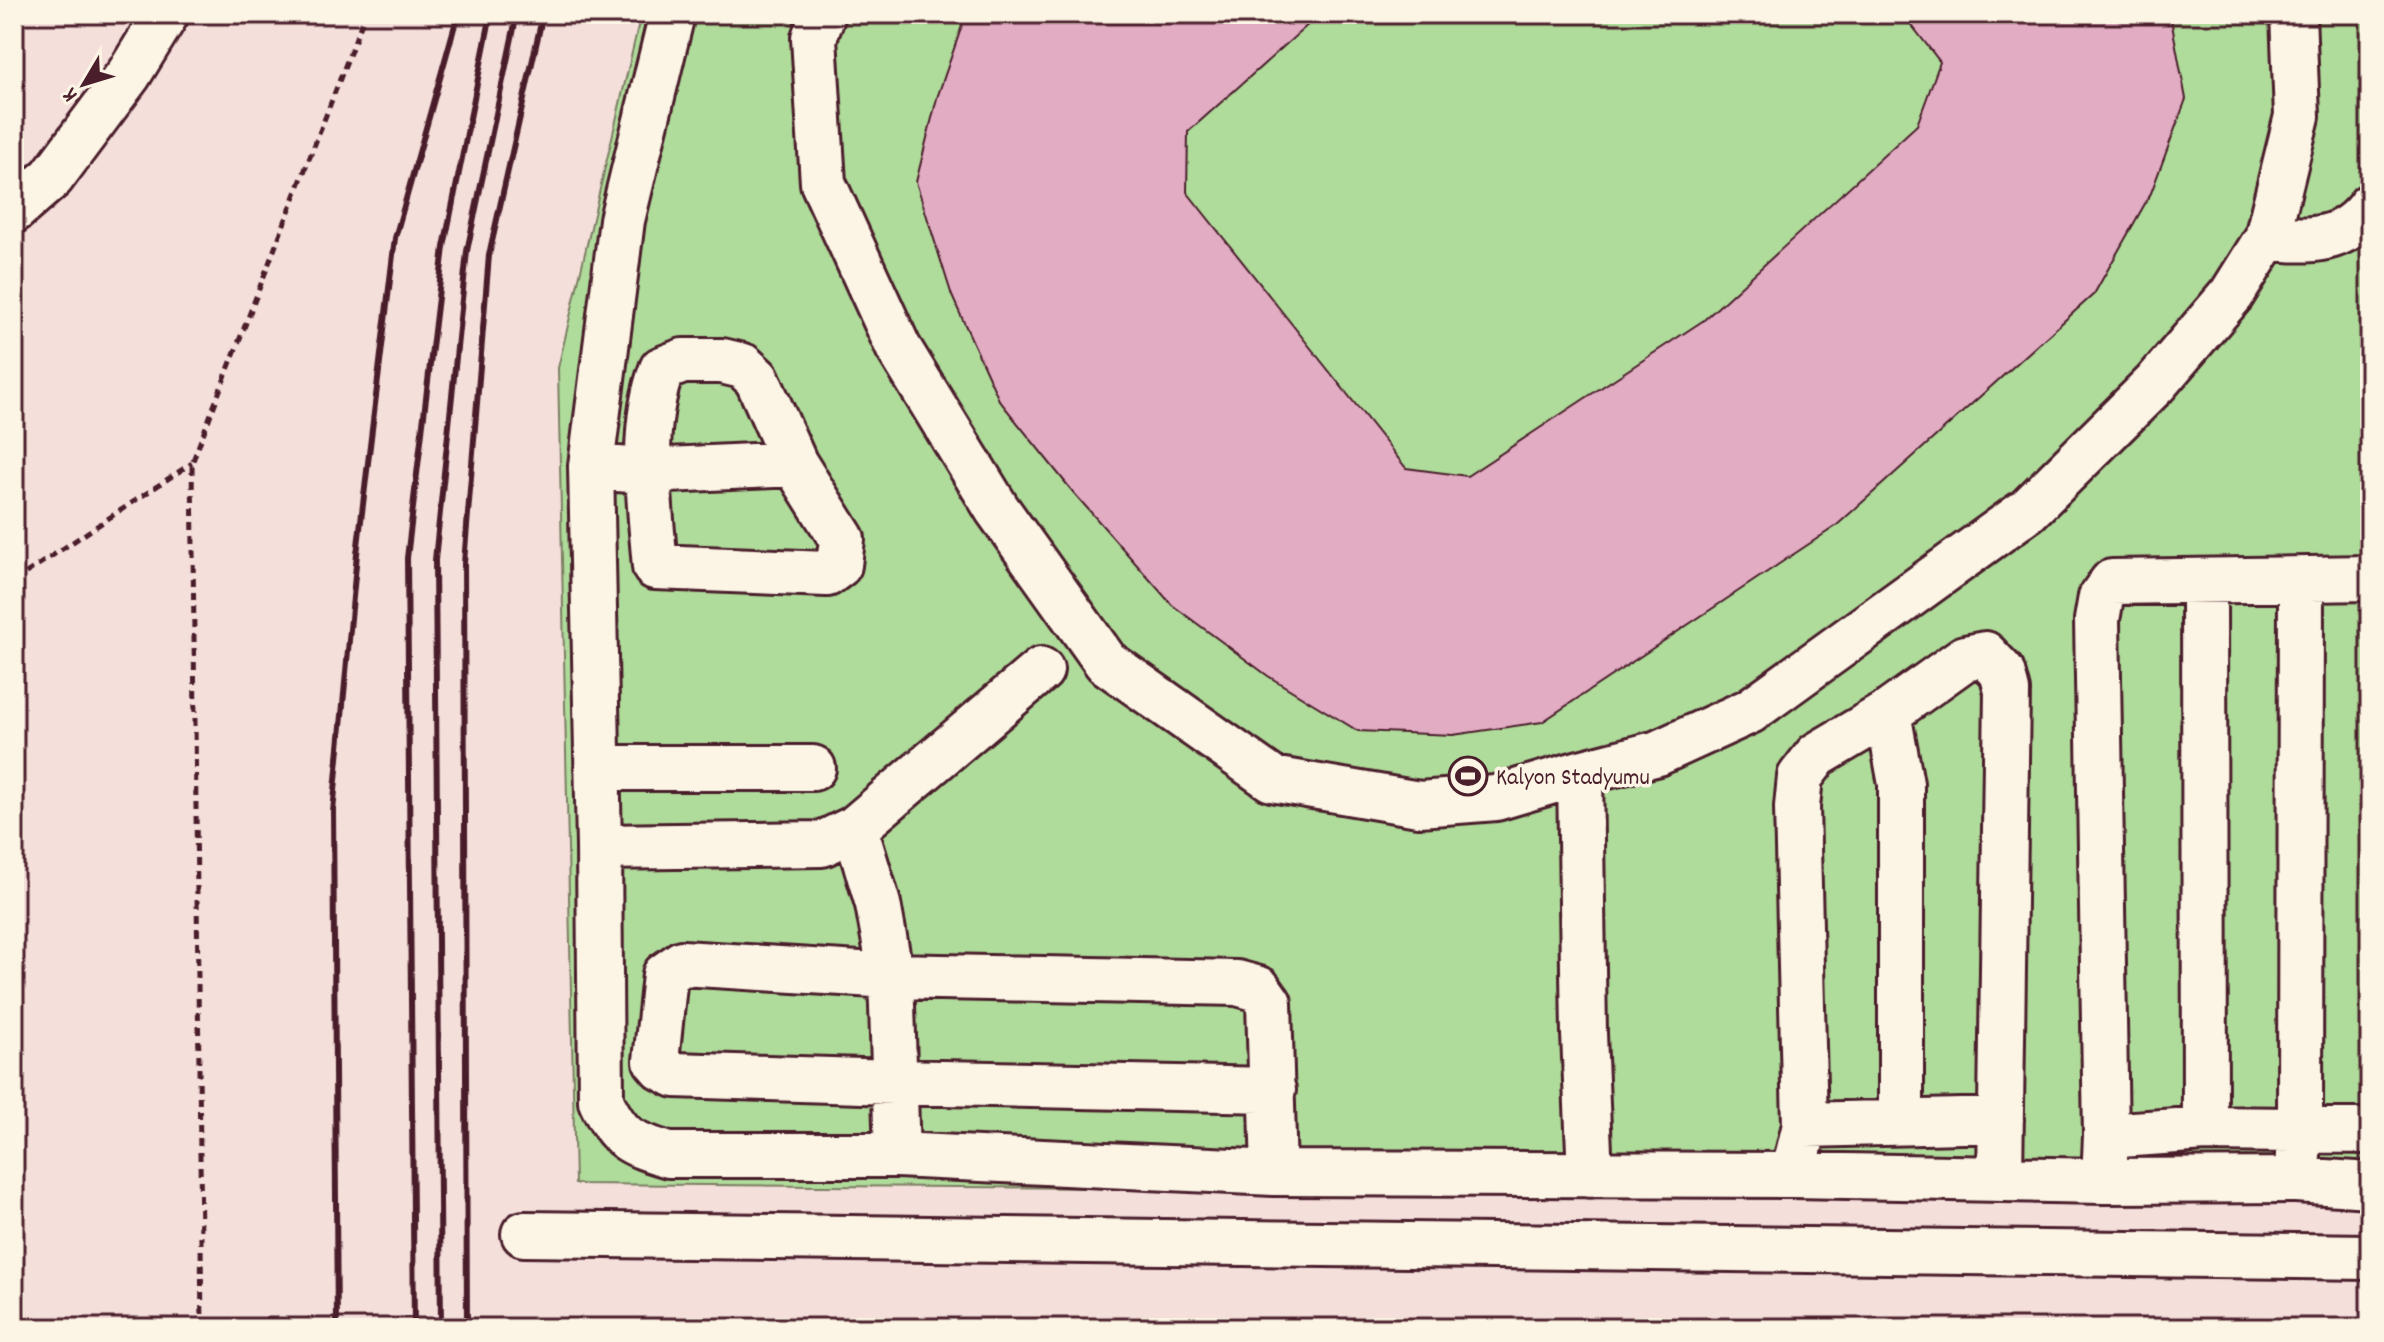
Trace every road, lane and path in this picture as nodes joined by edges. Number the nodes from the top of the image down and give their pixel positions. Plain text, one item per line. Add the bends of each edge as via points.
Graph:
1 (166, 14) edge
2 (365, 14) edge
3 (672, 14) edge
4 (823, 14) edge
5 (2293, 14) edge
6 (2370, 206) edge
7 (14, 210) edge
8 (2267, 238) junction
9 (192, 463) junction
10 (795, 464) junction
11 (591, 466) junction
12 (647, 471) junction
13 (2370, 578) edge
14 (14, 581) edge
15 (2301, 581) junction
16 (2204, 582) junction
17 (1041, 670) dead end
18 (1888, 713) junction
19 (597, 768) junction
20 (813, 768) dead end
21 (1580, 773) junction
22 (855, 828) junction
23 (599, 847) junction
24 (891, 976) junction
25 (893, 1082) junction
26 (1273, 1090) junction
27 (2001, 1120) junction
28 (1901, 1121) junction
29 (1805, 1125) junction
30 (2205, 1129) junction
31 (2300, 1130) junction
32 (2370, 1131) edge
33 (2106, 1136) junction
34 (897, 1155) junction
35 (1274, 1173) junction
36 (1590, 1175) junction
37 (1793, 1175) junction
38 (2000, 1177) junction
39 (2296, 1180) junction
40 (2104, 1181) junction
41 (2370, 1185) edge
42 (524, 1234) dead end
43 (2370, 1257) edge
44 (202, 1328) edge

1 - 7 street via 129,74 52,177
2 - 9 path
3 - 11 street via 622,220
4 - 21 street via 814,38 823,183 898,347 997,509 1106,662 1272,779 1419,804 1496,798
5 - 8 street via 2297,116
6 - 8 street via 2334,237
8 - 21 street via 2232,294 2155,384 2028,510 1750,711 1658,753
9 - 14 path
9 - 44 path
10 - 12 street
10 - 12 street via 757,379 743,366 683,361 662,369 655,387
10 - 12 street via 842,539 839,565 827,574 655,567
11 - 12 street
11 - 19 street
13 - 15 street
15 - 16 street
15 - 31 street
16 - 30 street
16 - 33 street via 2112,582 2101,597 2097,620
17 - 22 street
18 - 27 street via 1965,658 1985,654 2002,672 2007,691
18 - 28 street via 1901,784
18 - 29 street via 1817,755 1800,777
19 - 20 street
19 - 23 street
21 - 36 street
22 - 23 street via 822,844
22 - 24 street via 878,904
23 - 34 street via 601,1101 614,1129 639,1146 669,1155
24 - 25 street
24 - 25 street via 682,963 665,975 656,1061 675,1075
24 - 26 street via 1237,983 1259,989 1269,1003
25 - 26 street
25 - 34 street
26 - 35 street
27 - 28 street
27 - 38 street
28 - 29 street
29 - 37 street
30 - 31 street
30 - 33 street
31 - 32 street
31 - 39 street
33 - 40 street
34 - 35 street
35 - 36 street
36 - 37 street
37 - 38 street
38 - 40 street
39 - 40 street
39 - 41 street
42 - 43 street

